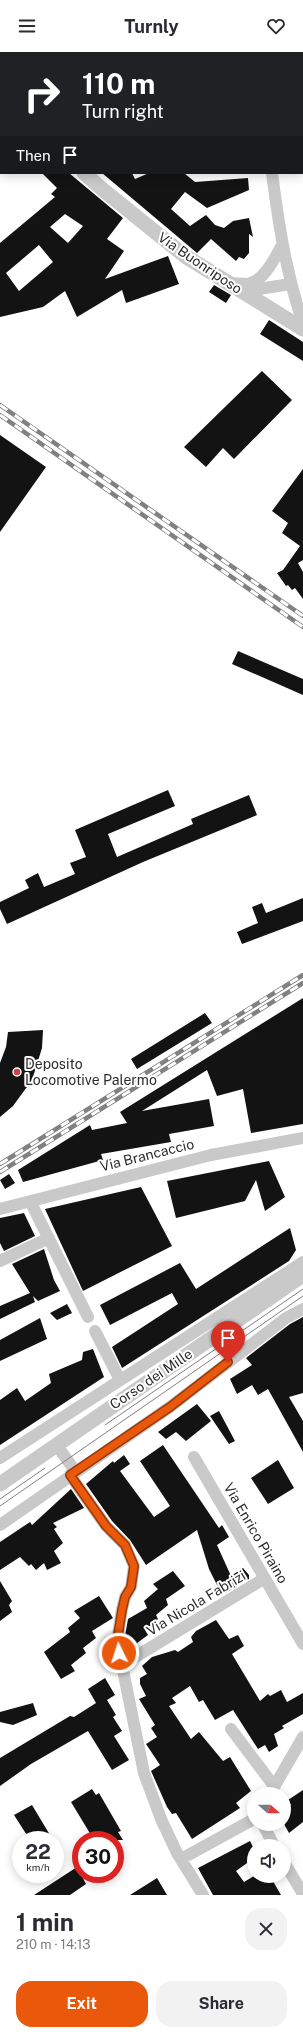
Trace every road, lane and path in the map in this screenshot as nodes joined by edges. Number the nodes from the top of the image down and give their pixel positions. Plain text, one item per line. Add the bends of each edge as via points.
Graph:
1 (85, 174) edge
2 (272, 174) edge
3 (282, 245) junction
4 (229, 283) junction
5 (290, 284) junction
6 (303, 324) edge
7 (303, 329) edge
8 (303, 1138) edge
9 (30, 1201) junction
10 (0, 1209) edge
11 (49, 1238) junction
12 (0, 1261) edge
13 (303, 1262) edge
14 (303, 1275) edge
15 (303, 1309) edge
16 (88, 1317) dead end
17 (95, 1331) dead end
18 (120, 1380) junction
19 (56, 1444) junction
20 (194, 1457) dead end
21 (0, 1458) edge
22 (73, 1473) junction
23 (0, 1484) edge
24 (0, 1524) edge
25 (265, 1578) junction
26 (303, 1644) edge
27 (122, 1665) junction
28 (231, 1729) dead end
29 (303, 1737) edge
30 (270, 1787) edge
31 (274, 1787) edge
32 (247, 1823) edge
33 (181, 1859) junction
34 (291, 1874) edge
35 (303, 1894) edge
36 (203, 1895) edge

1 - 4 street, Via Buonriposo via 171,245
2 - 3 street
3 - 4 street via 271,264 254,281 248,284
3 - 5 street
4 - 5 street via 259,289
4 - 7 street, Via Buonriposo
5 - 6 street
8 - 9 street, Via Brancaccio via 211,1155
9 - 10 street, Via Brancaccio
9 - 11 street
11 - 12 street
11 - 16 street
13 - 18 street
14 - 19 street, Corso dei Mille
15 - 22 street via 286,1318 170,1407
17 - 18 street
18 - 21 street
19 - 22 street
19 - 23 street, Corso dei Mille
20 - 25 street, Via Enrico Piraino
22 - 24 street
22 - 27 street via 106,1526 125,1545 134,1566 117,1641
25 - 26 street, Via Enrico Piraino
25 - 27 street, Via Nicola Fabrizi
27 - 33 street via 144,1773 161,1819
28 - 30 street
29 - 31 street
32 - 33 street
33 - 36 street
34 - 35 street

